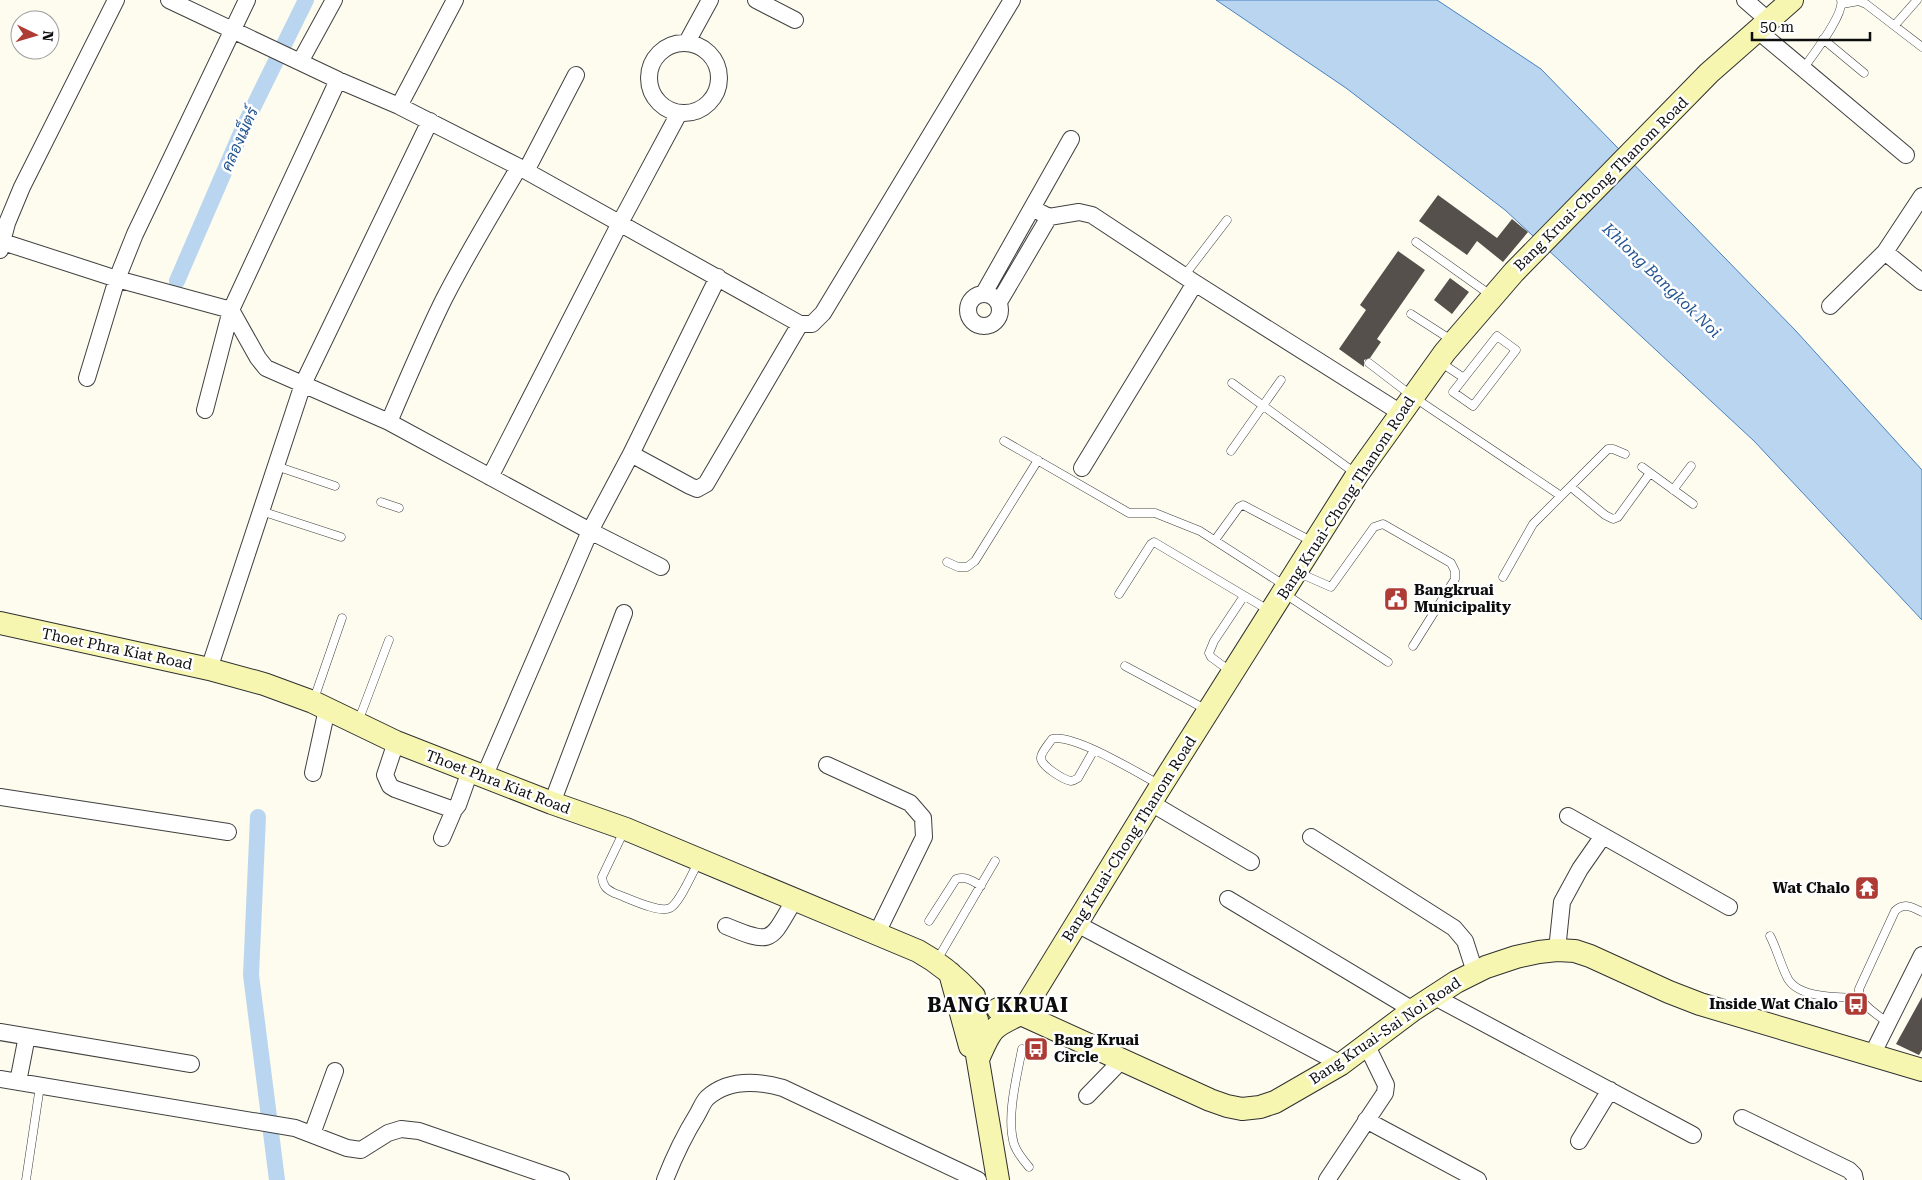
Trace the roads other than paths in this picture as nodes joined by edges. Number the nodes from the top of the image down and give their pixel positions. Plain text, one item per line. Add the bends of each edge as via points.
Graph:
1 (116, 0) edge
2 (169, 0) edge
3 (247, 0) edge
4 (334, 0) edge
5 (455, 0) edge
6 (710, 0) edge
7 (756, 0) edge
8 (1012, 0) edge
9 (1745, 0) edge
10 (1792, 0) edge
11 (1842, 2) edge
12 (1918, 3) edge
13 (795, 20) dead end
14 (1763, 25) junction
15 (1895, 25) junction
16 (232, 30) junction
17 (1823, 39) junction
18 (687, 42) junction
19 (1922, 46) edge
20 (300, 62) junction
21 (1803, 69) junction
22 (1864, 73) dead end
23 (576, 76) dead end
24 (338, 80) junction
25 (399, 106) junction
26 (678, 114) junction
27 (430, 121) junction
28 (1071, 139) dead end
29 (1906, 155) dead end
30 (522, 169) junction
31 (1922, 196) edge
32 (1032, 208) junction
33 (1049, 217) junction
34 (1227, 220) dead end
35 (620, 223) junction
36 (1416, 242) dead end
37 (1, 244) edge
38 (1885, 252) junction
39 (718, 277) junction
40 (117, 279) junction
41 (1189, 280) junction
42 (1922, 282) edge
43 (984, 293) junction
44 (1493, 296) junction
45 (999, 302) junction
46 (1830, 306) dead end
47 (231, 310) junction
48 (1411, 314) dead end
49 (800, 324) junction
50 (1453, 342) junction
51 (1438, 361) junction
52 (1369, 363) dead end
53 (87, 378) dead end
54 (1464, 378) junction
55 (1281, 380) dead end
56 (1232, 383) dead end
57 (303, 384) junction
58 (1407, 404) junction
59 (1263, 405) junction
60 (205, 410) dead end
61 (390, 422) junction
62 (1004, 441) dead end
63 (1231, 451) dead end
64 (630, 454) junction
65 (1625, 454) dead end
66 (1038, 460) junction
67 (276, 466) junction
68 (1691, 466) dead end
69 (1642, 467) dead end
70 (1082, 468) dead end
71 (1650, 473) junction
72 (1358, 474) junction
73 (490, 477) junction
74 (334, 486) dead end
75 (1571, 487) junction
76 (1673, 490) junction
77 (1561, 496) junction
78 (381, 502) dead end
79 (1693, 504) dead end
80 (399, 508) dead end
81 (261, 510) junction
82 (590, 531) junction
83 (341, 537) dead end
84 (1215, 540) junction
85 (1314, 543) junction
86 (947, 562) dead end
87 (661, 567) dead end
88 (1503, 577) dead end
89 (1289, 584) junction
90 (1119, 594) dead end
91 (1244, 596) junction
92 (1271, 612) junction
93 (624, 613) dead end
94 (342, 618) dead end
95 (0, 623) edge
96 (389, 640) dead end
97 (1413, 646) dead end
98 (1388, 662) dead end
99 (1125, 666) dead end
100 (209, 669) junction
101 (1233, 673) junction
102 (320, 705) junction
103 (1209, 711) junction
104 (357, 724) junction
105 (396, 742) junction
106 (1094, 750) junction
107 (827, 765) dead end
108 (313, 773) dead end
109 (477, 774) junction
110 (1156, 794) junction
111 (0, 797) edge
112 (552, 803) junction
113 (454, 810) junction
114 (1568, 816) dead end
115 (626, 829) junction
116 (228, 832) dead end
117 (1603, 836) junction
118 (1311, 837) dead end
119 (442, 838) dead end
120 (700, 859) junction
121 (996, 861) dead end
122 (1251, 862) dead end
123 (982, 886) junction
124 (796, 899) junction
125 (1228, 899) dead end
126 (1729, 907) dead end
127 (1922, 912) edge
128 (929, 921) dead end
129 (1077, 924) junction
130 (726, 926) dead end
131 (876, 935) junction
132 (1770, 936) dead end
133 (1557, 950) junction
134 (1922, 955) edge
135 (943, 967) junction
136 (1475, 972) junction
137 (974, 996) junction
138 (1433, 996) junction
139 (1861, 998) junction
140 (998, 1009) junction
141 (1413, 1010) junction
142 (1021, 1014) junction
143 (977, 1020) junction
144 (1888, 1023) junction
145 (0, 1032) edge
146 (31, 1038) junction
147 (1367, 1046) junction
148 (1022, 1049) dead end
149 (1872, 1055) junction
150 (978, 1059) junction
151 (1122, 1060) junction
152 (191, 1064) dead end
153 (1341, 1064) junction
154 (1922, 1070) edge
155 (335, 1071) dead end
156 (0, 1078) edge
157 (18, 1082) junction
158 (40, 1086) junction
159 (1610, 1090) junction
160 (1087, 1096) dead end
161 (1742, 1118) dead end
162 (1366, 1120) junction
163 (312, 1134) junction
164 (1693, 1135) dead end
165 (1579, 1141) dead end
166 (1003, 1145) junction
167 (1029, 1167) dead end
168 (26, 1180) edge
169 (561, 1180) edge
170 (665, 1180) edge
171 (978, 1180) edge
172 (998, 1180) edge
173 (1327, 1180) edge
174 (1478, 1180) edge
175 (1855, 1180) edge

1 - 37 street via 22,187
2 - 16 street
3 - 16 street
4 - 20 street
5 - 25 street
6 - 18 street
7 - 13 street
8 - 49 street via 823,313 812,324
9 - 14 street
10 - 14 main road, Bang Kruai-Chong Thanom Road
11 - 15 lane via 1866,4
11 - 17 lane
12 - 15 lane
14 - 21 street
14 - 44 main road, Bang Kruai-Chong Thanom Road via 1709,73
15 - 19 lane
16 - 20 street
16 - 40 street via 147,206
17 - 21 lane
17 - 22 lane
18 - 26 street via 666,47 651,63 649,85 659,104
18 - 26 street via 705,49 717,64 720,83 713,101 697,112
20 - 24 street
21 - 29 street
23 - 30 street
24 - 25 street
24 - 47 street
25 - 27 street
26 - 35 street
27 - 30 street
27 - 57 street
28 - 32 street
30 - 35 street
30 - 61 street via 475,242 442,303
31 - 38 street
32 - 33 street
32 - 43 street
33 - 41 street via 1079,212 1092,215
33 - 45 street
34 - 41 lane
35 - 39 street
35 - 73 street
36 - 44 lane
37 - 40 street
38 - 42 street
38 - 46 street
39 - 49 street
39 - 64 street
40 - 47 street
40 - 53 street
41 - 58 street
41 - 70 street
43 - 45 street via 993,295
43 - 45 street via 974,296 968,303 972,321 980,326 990,326 997,320 1001,312
44 - 50 main road, Bang Kruai-Chong Thanom Road
47 - 57 street via 266,368
47 - 60 street
48 - 50 lane
49 - 64 street via 706,484 698,488 690,486
50 - 51 main road, Bang Kruai-Chong Thanom Road
51 - 54 lane
51 - 58 main road, Bang Kruai-Chong Thanom Road
52 - 58 lane
54 - 54 lane via 1453,392 1473,406 1516,350 1497,336
55 - 59 lane
56 - 59 lane
57 - 61 street
57 - 67 street
58 - 72 main road, Bang Kruai-Chong Thanom Road
58 - 77 lane
59 - 63 lane
59 - 72 lane
61 - 73 street
62 - 66 lane
64 - 82 street
65 - 75 lane via 1608,449
66 - 84 lane via 1129,513 1155,514
66 - 86 lane via 975,561 967,567
67 - 74 lane
67 - 81 street
68 - 76 lane
69 - 71 lane
71 - 75 lane via 1618,517 1613,519
71 - 76 lane
72 - 85 main road, Bang Kruai-Chong Thanom Road
73 - 82 street
75 - 77 lane
76 - 79 lane
77 - 88 lane via 1533,524
78 - 80 lane
81 - 83 lane
81 - 100 street
82 - 87 street
82 - 109 street
84 - 85 lane via 1243,505
84 - 89 lane
85 - 89 main road, Bang Kruai-Chong Thanom Road
89 - 92 main road, Bang Kruai-Chong Thanom Road
89 - 97 lane via 1331,587 1374,527 1383,524 1451,563 1456,571 1455,579
89 - 98 lane
90 - 91 lane via 1154,542
91 - 92 lane
91 - 101 lane via 1209,653
92 - 101 main road, Bang Kruai-Chong Thanom Road
93 - 112 street
94 - 102 lane
95 - 100 main road, Thoet Phra Kiat Road
96 - 104 lane
99 - 103 lane
100 - 102 main road, Thoet Phra Kiat Road via 264,684
101 - 103 main road, Bang Kruai-Chong Thanom Road
102 - 104 main road, Thoet Phra Kiat Road
102 - 108 street
103 - 110 main road, Bang Kruai-Chong Thanom Road
104 - 105 main road, Thoet Phra Kiat Road
105 - 109 main road, Thoet Phra Kiat Road
105 - 113 street via 385,775 390,786
106 - 106 lane via 1052,739 1041,761 1070,781 1078,778
106 - 110 lane
107 - 131 street via 910,803 923,818 924,837
109 - 112 main road, Thoet Phra Kiat Road
109 - 113 street
110 - 122 street
110 - 129 main road, Bang Kruai-Chong Thanom Road
111 - 116 street
112 - 115 main road, Thoet Phra Kiat Road
113 - 119 street
114 - 117 street
115 - 120 main road, Thoet Phra Kiat Road
115 - 120 lane via 602,877 607,890 614,893 658,909 669,909 676,904
117 - 126 street
117 - 133 street via 1562,902
118 - 136 street via 1454,928 1465,941
120 - 124 main road, Thoet Phra Kiat Road
121 - 123 lane
123 - 128 lane via 962,877 956,879
123 - 135 lane
124 - 130 street via 770,936 753,937
124 - 131 main road, Thoet Phra Kiat Road
125 - 141 street
127 - 139 lane via 1904,905 1895,911 1860,989
129 - 142 main road, Bang Kruai-Chong Thanom Road
129 - 153 street
131 - 135 main road, Thoet Phra Kiat Road via 918,951
132 - 139 lane via 1789,980 1801,990 1812,994
133 - 136 main road, Bang Kruai-Sai Noi Road via 1516,957
133 - 149 main road, Bang Kruai-Sai Noi Road via 1590,956 1700,1004
134 - 144 street
135 - 137 main road, Thoet Phra Kiat Road
135 - 150 main road via 968,1043
136 - 138 main road, Bang Kruai-Sai Noi Road
137 - 140 main road via 990,995
137 - 143 main road via 969,1006
138 - 141 main road, Bang Kruai-Sai Noi Road
138 - 159 street
139 - 144 lane
140 - 142 main road, Bang Kruai-Sai Noi Road
140 - 143 main road via 988,1021
141 - 147 main road, Bang Kruai-Sai Noi Road
142 - 150 main road via 1000,1023 989,1034
142 - 151 main road, Bang Kruai-Sai Noi Road
143 - 150 main road
144 - 149 street
145 - 146 street
146 - 152 street
146 - 157 street via 26,1041
147 - 153 main road, Bang Kruai-Sai Noi Road
147 - 162 street via 1386,1085
148 - 166 lane
149 - 154 main road, Bang Kruai-Sai Noi Road
150 - 166 main road
151 - 153 main road, Bang Kruai-Sai Noi Road via 1210,1100 1242,1109 1275,1102
151 - 160 street
155 - 163 street
156 - 157 street
157 - 158 street
158 - 163 street
158 - 168 lane
159 - 164 street
159 - 165 street
161 - 175 street via 1849,1170
162 - 173 street
162 - 174 street
163 - 169 street via 361,1150 388,1132 402,1129 419,1131
166 - 167 lane via 1017,1151
166 - 172 main road
170 - 171 street via 682,1140 706,1099 726,1087 743,1082 764,1082 784,1088

